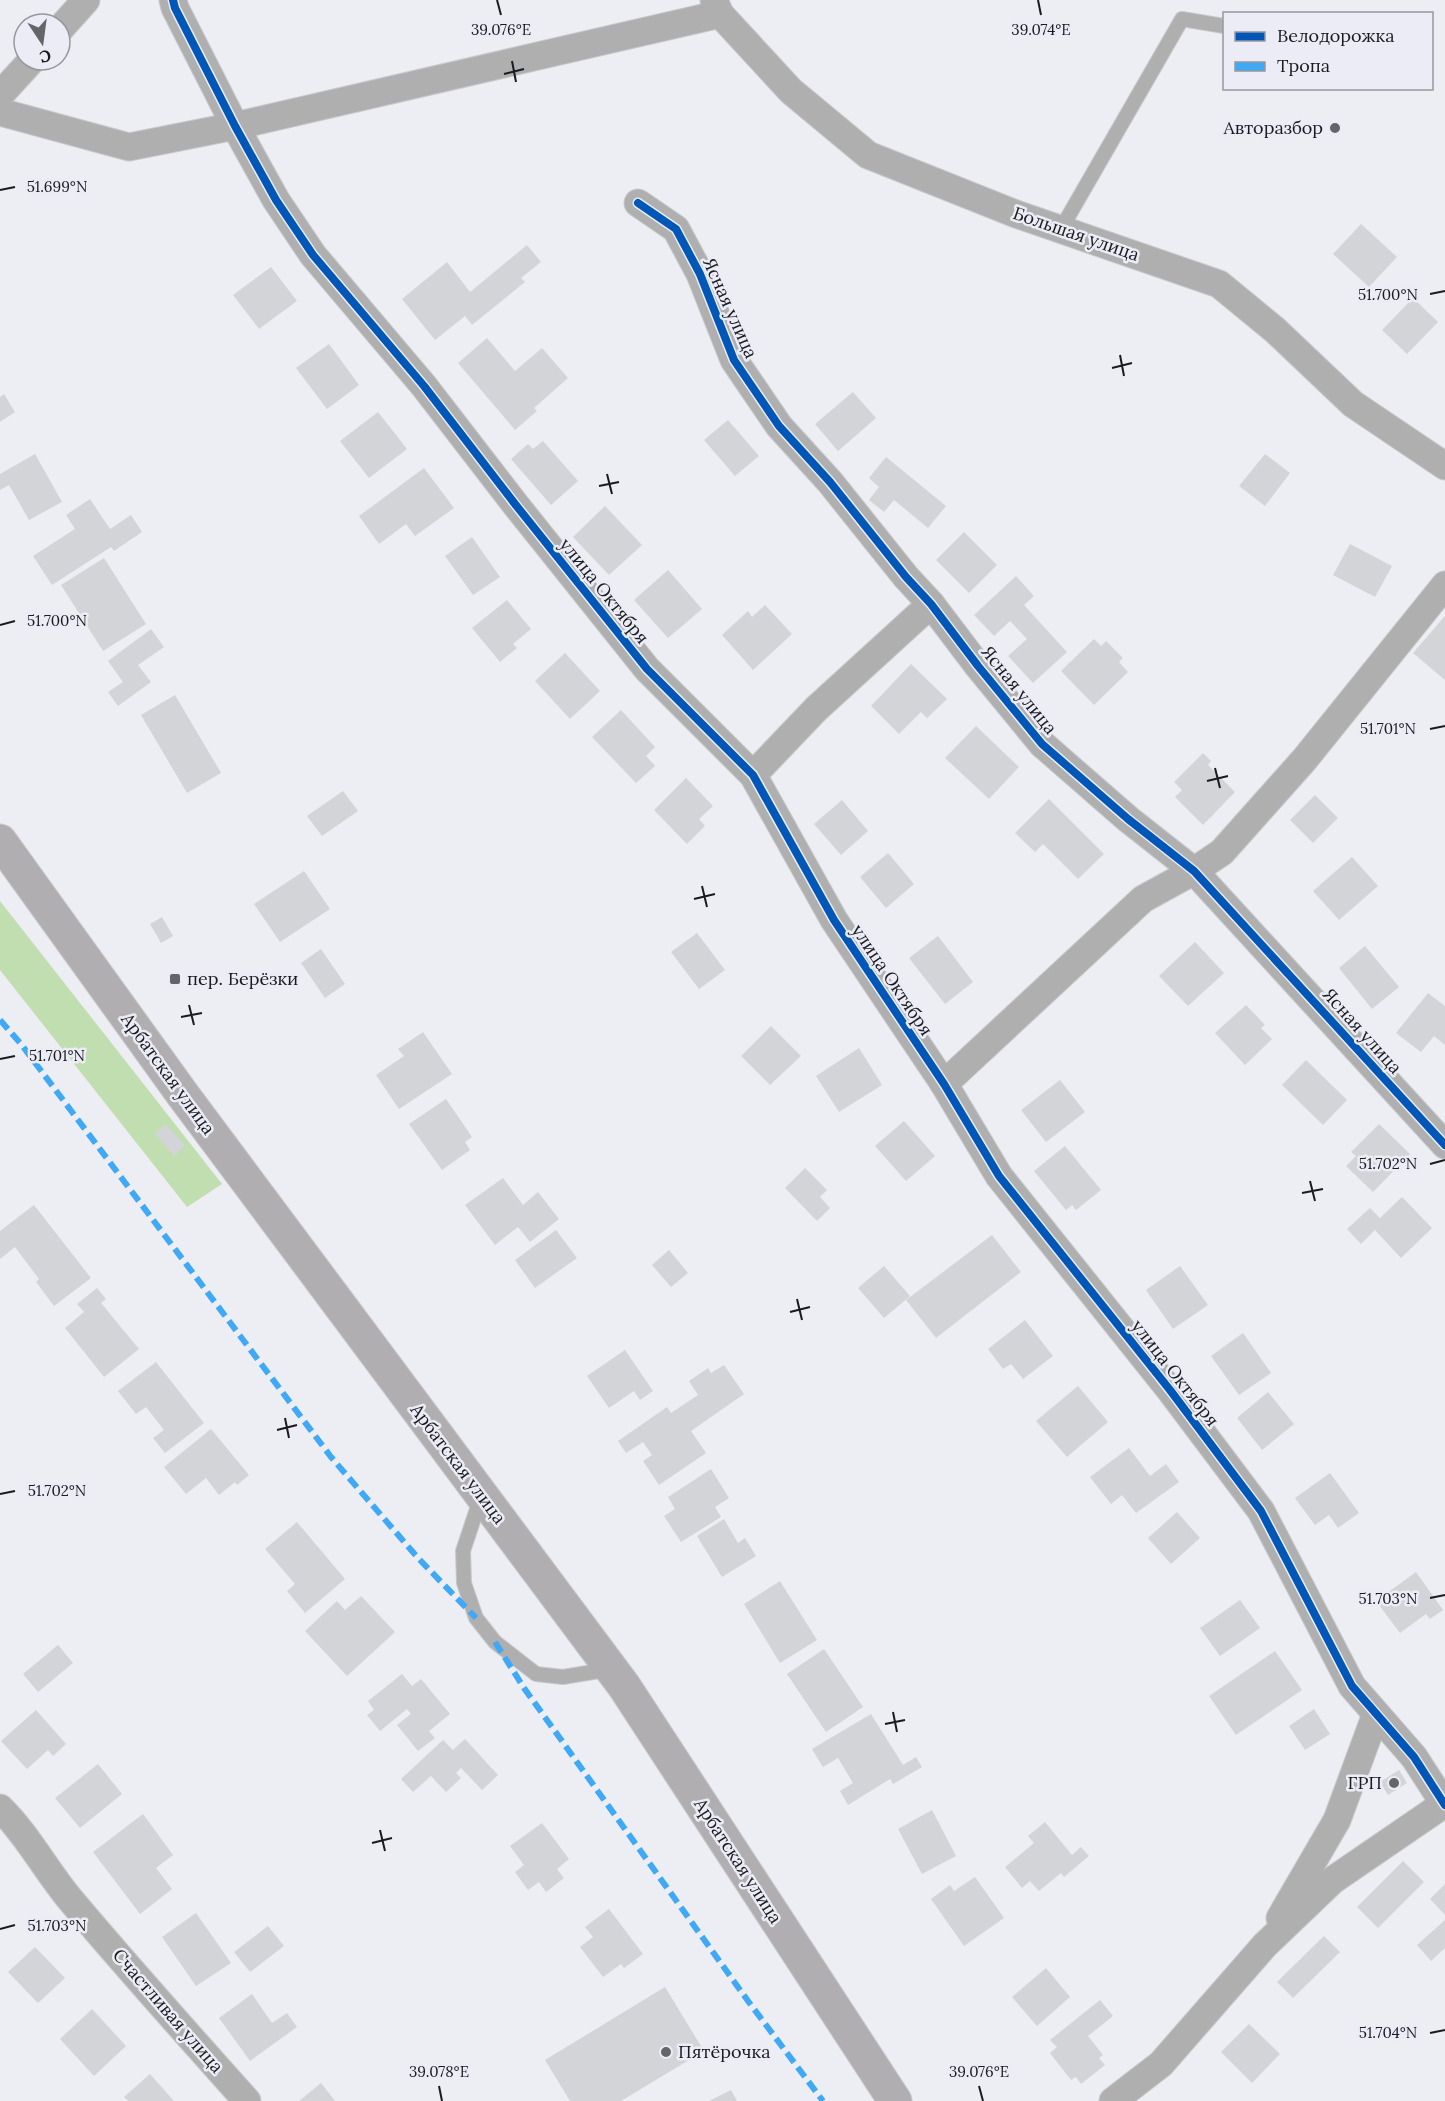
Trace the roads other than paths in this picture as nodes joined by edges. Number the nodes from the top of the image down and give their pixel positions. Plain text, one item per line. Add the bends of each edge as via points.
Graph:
1 (86, 0) edge
2 (173, 0) edge
3 (717, 7) edge
4 (72, 16) edge
5 (1223, 26) edge
6 (21, 72) edge
7 (0, 95) edge
8 (0, 112) edge
9 (235, 126) junction
10 (638, 204) dead end
11 (1061, 229) junction
12 (1445, 465) edge
13 (1445, 585) edge
14 (931, 604) junction
15 (753, 775) junction
16 (0, 841) edge
17 (1194, 871) junction
18 (944, 1084) junction
19 (1445, 1145) edge
20 (481, 1496) junction
21 (611, 1669) junction
22 (1376, 1714) junction
23 (1444, 1805) edge
24 (0, 1808) edge
25 (1264, 1944) junction
26 (246, 2101) edge
27 (895, 2101) edge
28 (1113, 2101) edge

1 - 4 street
2 - 9 street, улица Октября
3 - 9 street
3 - 11 street, Большая улица via 791,91 868,155
5 - 11 lane via 1182,19
6 - 7 street
8 - 9 street via 129,147
9 - 15 street, улица Октября via 276,200 313,255 424,386 647,669
10 - 14 street, Ясная улица via 676,229 700,274 734,360 779,426
11 - 12 street, Большая улица via 1220,284 1353,404
13 - 17 street via 1297,768 1222,852
14 - 15 street via 816,709
14 - 17 street, Ясная улица via 1042,744
15 - 18 street, улица Октября via 834,920
16 - 20 main road, Арбатская улица
17 - 18 street via 1143,899
17 - 19 street, Ясная улица
18 - 22 street, улица Октября via 999,1176 1261,1511 1352,1686
20 - 21 main road, Арбатская улица
20 - 21 lane via 463,1551 464,1583 476,1618 495,1642 536,1674 563,1677
21 - 27 main road, Арбатская улица
22 - 23 street, улица Октября via 1413,1757
22 - 25 street via 1337,1820
23 - 25 street via 1333,1880
24 - 26 street, Счастливая улица via 83,1915
25 - 28 street via 1161,2064

